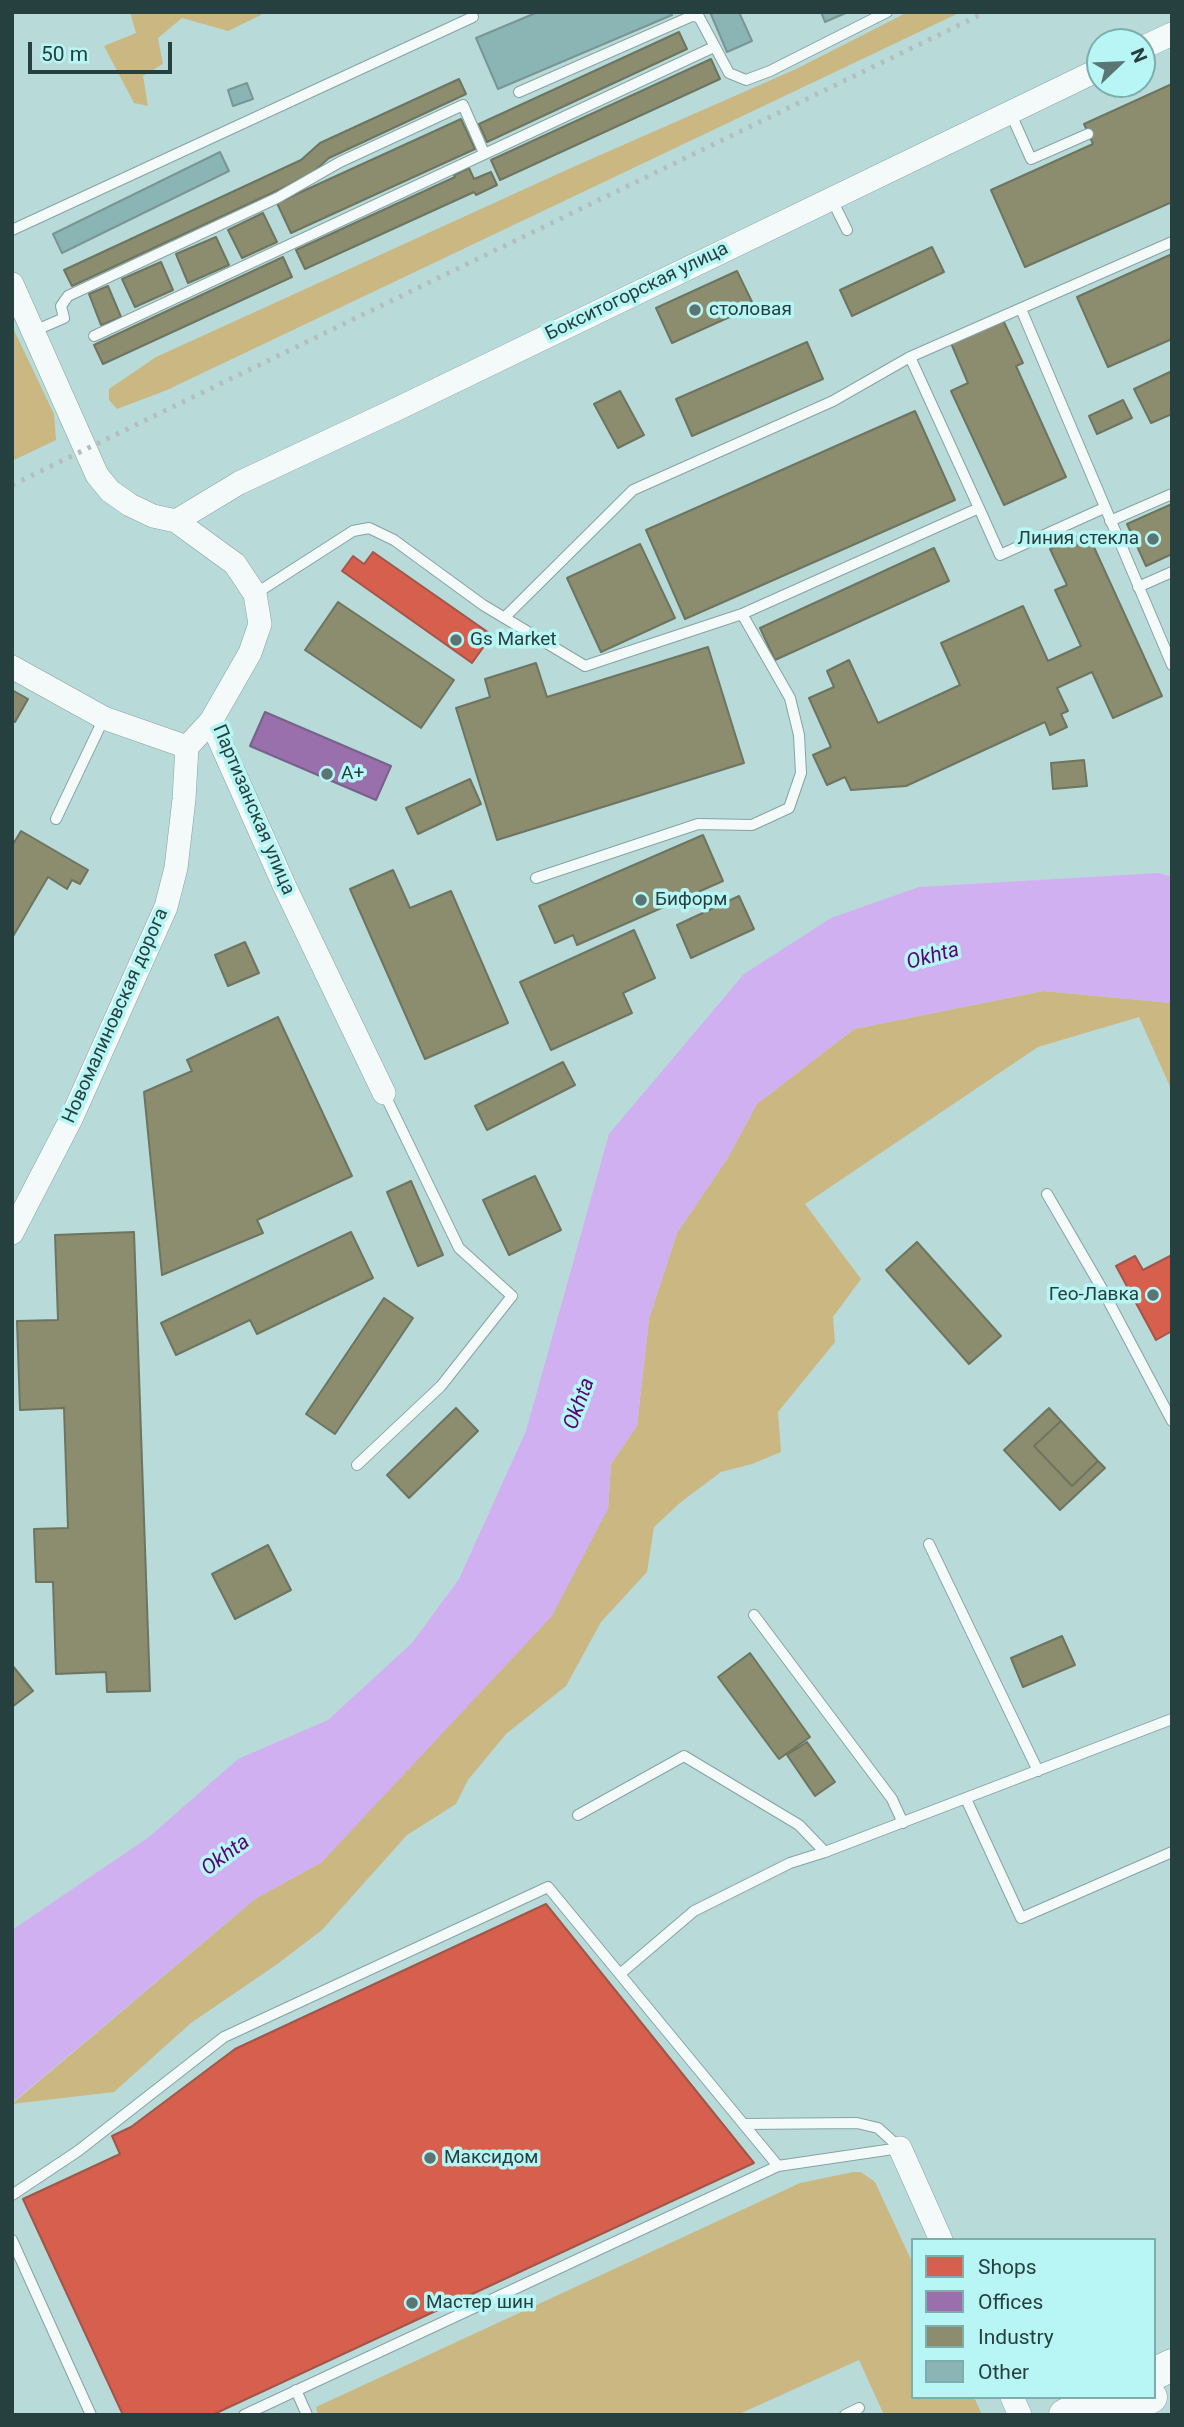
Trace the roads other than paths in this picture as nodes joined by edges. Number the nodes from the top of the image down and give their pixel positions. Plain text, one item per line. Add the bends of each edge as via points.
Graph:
1 (887, 12) edge
2 (472, 17) dead end
3 (1172, 34) edge
4 (1156, 41) edge
5 (714, 47) junction
6 (1086, 76) edge
7 (519, 92) dead end
8 (1010, 112) junction
9 (1088, 134) dead end
10 (484, 153) junction
11 (831, 198) junction
12 (12, 230) edge
13 (847, 230) dead end
14 (1172, 242) edge
15 (12, 284) edge
16 (1021, 309) junction
17 (34, 331) junction
18 (94, 336) dead end
19 (910, 357) junction
20 (1172, 494) edge
21 (979, 508) junction
22 (1104, 508) junction
23 (176, 521) junction
24 (1110, 521) junction
25 (1172, 572) edge
26 (1138, 587) junction
27 (256, 594) junction
28 (742, 614) junction
29 (505, 617) junction
30 (1172, 664) edge
31 (12, 667) edge
32 (104, 718) junction
33 (211, 721) junction
34 (187, 747) junction
35 (56, 819) dead end
36 (536, 878) dead end
37 (384, 1093) joint
38 (1047, 1194) dead end
39 (12, 1233) edge
40 (1172, 1421) edge
41 (357, 1465) dead end
42 (929, 1544) dead end
43 (754, 1615) dead end
44 (1172, 1719) edge
45 (1038, 1771) junction
46 (966, 1798) junction
47 (578, 1815) dead end
48 (903, 1823) junction
49 (1172, 1852) edge
50 (825, 1853) junction
51 (620, 1974) junction
52 (743, 2124) junction
53 (900, 2148) junction
54 (778, 2166) junction
55 (12, 2195) edge
56 (940, 2238) edge
57 (12, 2240) edge
58 (1172, 2365) edge
59 (1156, 2373) edge
60 (1172, 2388) edge
61 (296, 2390) junction
62 (1156, 2396) edge
63 (1013, 2399) edge
64 (1099, 2399) edge
65 (1149, 2399) edge
66 (859, 2408) dead end
67 (91, 2415) edge
68 (244, 2415) edge
69 (307, 2415) edge
70 (845, 2415) edge
71 (1020, 2415) edge
72 (1065, 2415) edge
73 (1114, 2415) edge

1 - 5 lane via 746,80 729,73
2 - 12 lane
3 - 4 street
5 - 7 lane via 699,17 692,16
5 - 10 lane
6 - 8 street, Бокситогорская улица
8 - 9 lane via 1031,159
8 - 11 street, Бокситогорская улица
10 - 17 lane via 463,104 68,296 61,306 64,318
10 - 18 lane
11 - 13 lane
11 - 23 street, Бокситогорская улица via 239,483
14 - 16 lane
15 - 17 street
16 - 19 lane
16 - 22 lane
17 - 23 street via 97,475 130,505
19 - 21 lane
19 - 29 lane via 833,401 633,490
20 - 24 lane
21 - 22 lane via 1000,555
21 - 28 lane
22 - 24 lane
23 - 27 street via 235,564
24 - 26 lane
25 - 26 lane
26 - 30 lane
27 - 29 lane via 353,531 369,528 394,540
27 - 33 street, Партизанская улица via 260,624
28 - 29 lane via 585,666
28 - 36 lane via 790,698 799,735 801,772 789,808 752,825 698,824
31 - 32 street
32 - 34 street
32 - 35 lane
33 - 34 street
33 - 37 street, Партизанская улица
34 - 39 street, Новомалиновская дорога via 176,868 166,906 71,1119
37 - 41 lane via 459,1248 512,1296 441,1386
38 - 40 lane
42 - 45 lane
43 - 48 lane via 892,1799
44 - 45 lane
45 - 46 lane
46 - 48 lane
46 - 49 lane via 1021,1918
47 - 50 lane via 684,1756 799,1825
48 - 50 lane
50 - 51 lane via 790,1863 694,1911
51 - 52 lane
51 - 55 lane via 548,1887 224,2037 78,2151
52 - 53 lane via 857,2123 877,2128
52 - 54 lane
53 - 54 lane
53 - 56 street
54 - 61 lane
57 - 67 lane
58 - 59 main road
60 - 62 main road
61 - 68 lane
61 - 69 lane
63 - 71 street
64 - 72 main road
65 - 73 main road
66 - 70 lane

